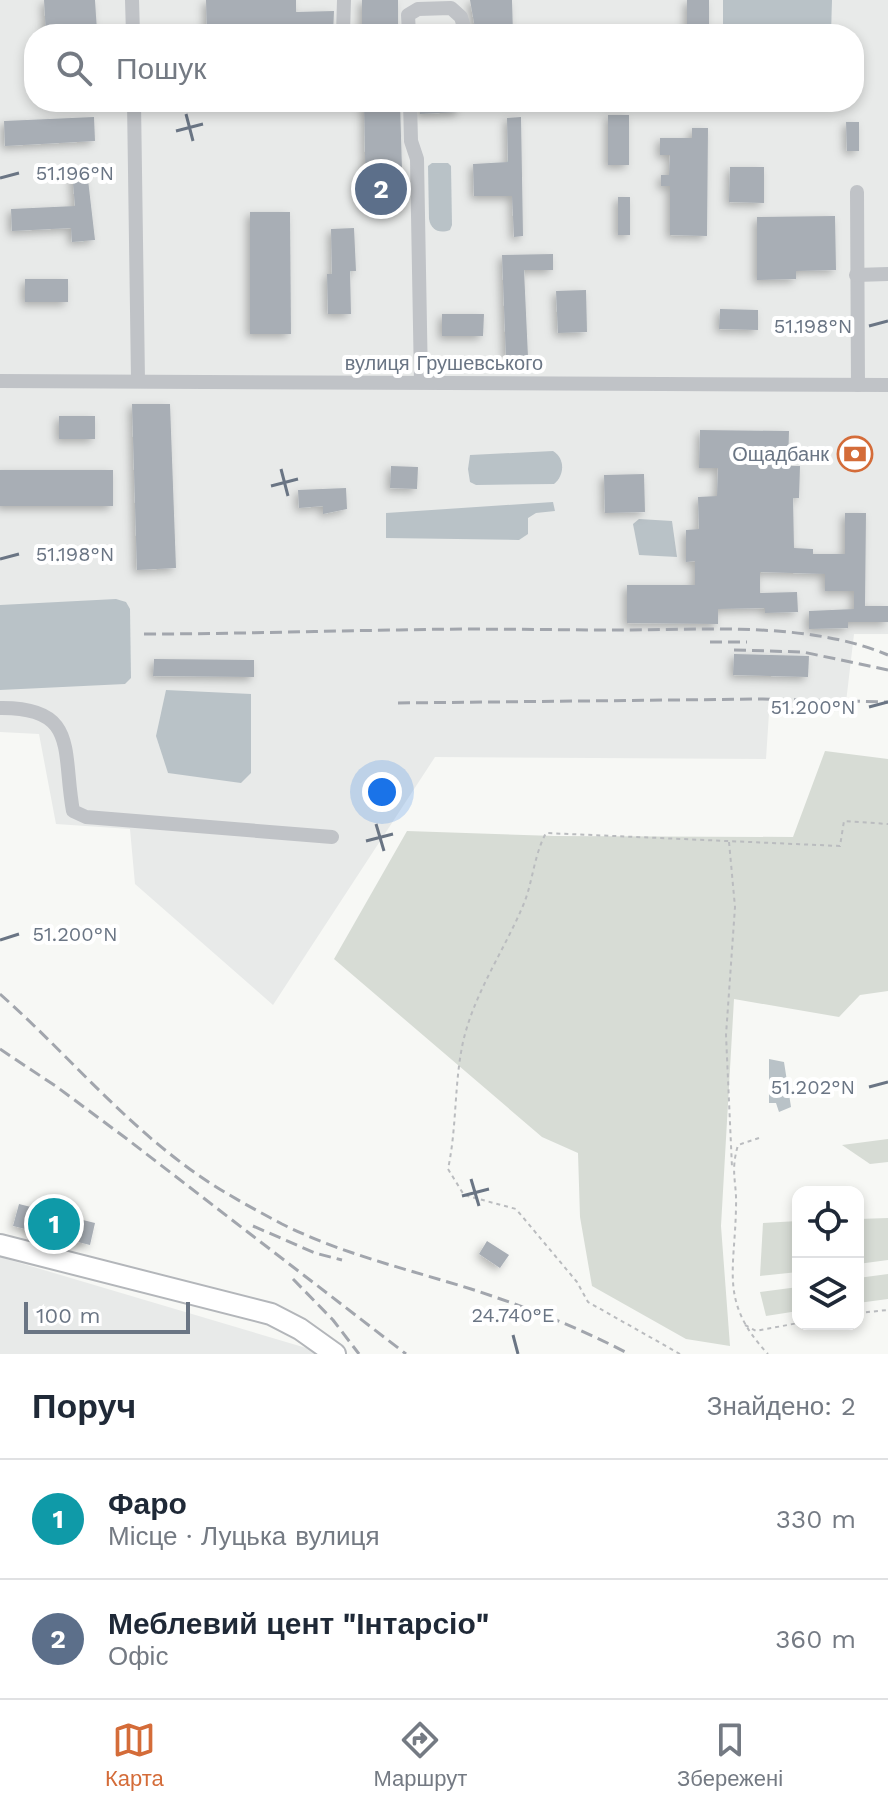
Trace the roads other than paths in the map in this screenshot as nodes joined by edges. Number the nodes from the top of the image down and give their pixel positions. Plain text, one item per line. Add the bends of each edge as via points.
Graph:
1 (132, 0) edge
2 (344, 0) edge
3 (133, 24) edge
4 (343, 24) edge
5 (408, 24) edge
6 (463, 24) edge
7 (134, 112) edge
8 (410, 112) edge
9 (857, 192) dead end
10 (888, 274) edge
11 (856, 275) junction
12 (138, 380) junction
13 (0, 381) edge
14 (421, 382) junction
15 (858, 385) junction
16 (888, 385) edge
17 (0, 708) edge
18 (332, 837) dead end
19 (0, 1245) edge
20 (335, 1354) edge

1 - 3 street
2 - 4 street
5 - 6 street via 408,15 418,9 451,8
7 - 12 street
8 - 14 street via 417,159
9 - 11 street
10 - 11 street
11 - 15 street
12 - 13 street, вулиця Грушевського
12 - 14 street, вулиця Грушевського
14 - 15 street, вулиця Грушевського
15 - 16 street, вулиця Грушевського
17 - 18 street via 47,715 62,733 73,811 86,817
19 - 20 highway via 271,1314

